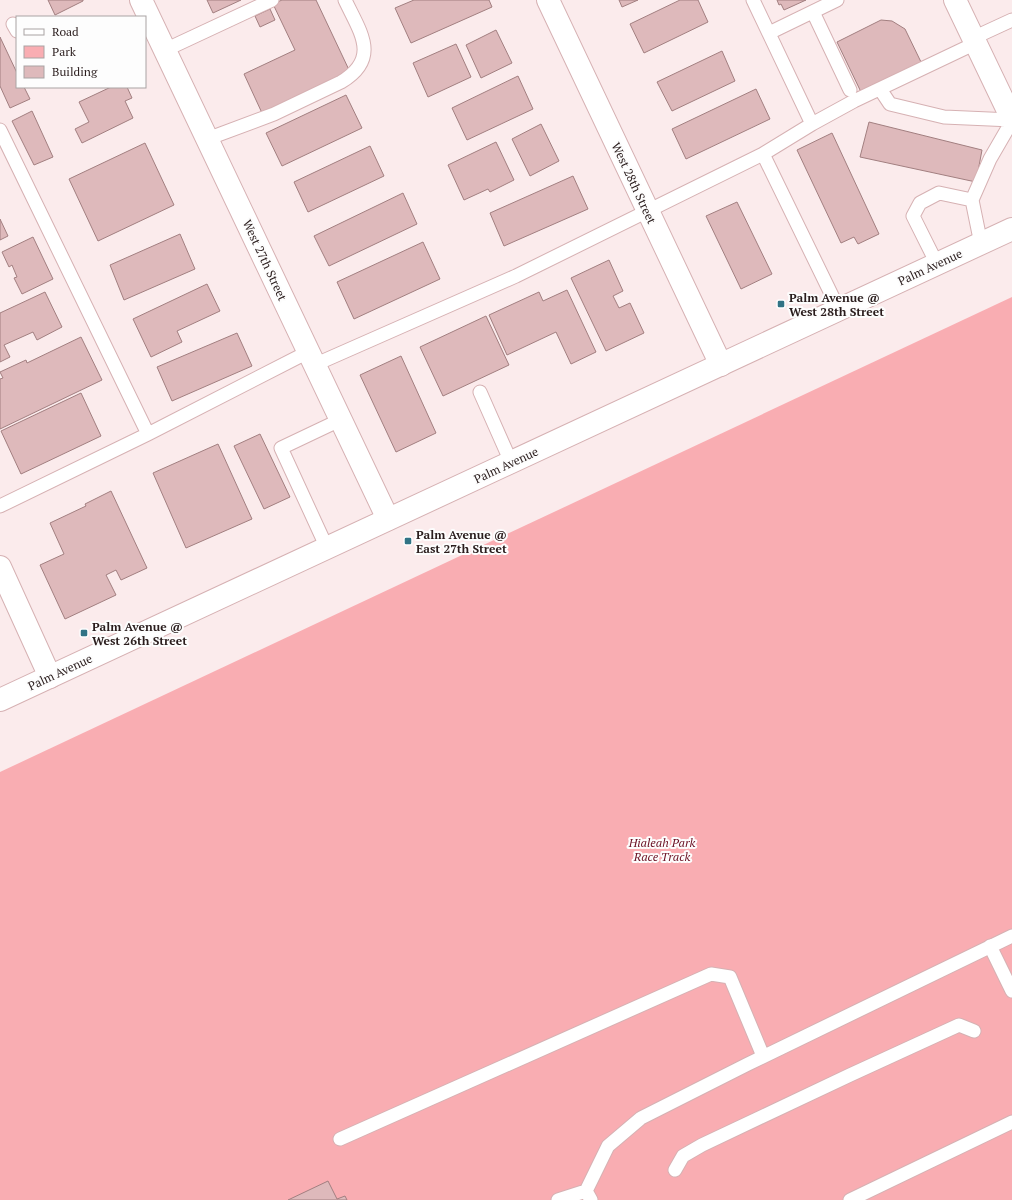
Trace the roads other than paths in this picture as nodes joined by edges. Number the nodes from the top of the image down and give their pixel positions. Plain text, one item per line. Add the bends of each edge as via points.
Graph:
1 (272, 0) edge
2 (345, 0) edge
3 (548, 0) edge
4 (753, 0) edge
5 (837, 0) edge
6 (955, 0) edge
7 (144, 10) edge
8 (813, 12) junction
9 (1012, 20) edge
10 (769, 33) junction
11 (974, 40) junction
12 (165, 50) junction
13 (880, 89) junction
14 (850, 90) dead end
15 (1012, 120) edge
16 (812, 124) junction
17 (0, 130) edge
18 (207, 139) junction
19 (763, 154) junction
20 (972, 200) junction
21 (648, 212) junction
22 (1012, 229) edge
23 (982, 244) junction
24 (937, 264) junction
25 (839, 310) junction
26 (311, 358) junction
27 (721, 365) junction
28 (480, 392) dead end
29 (340, 420) junction
30 (148, 434) junction
31 (511, 462) junction
32 (0, 506) edge
33 (388, 519) junction
34 (327, 548) junction
35 (0, 567) edge
36 (50, 677) junction
37 (0, 700) edge
38 (1012, 936) edge
39 (990, 946) junction
40 (1012, 991) edge
41 (974, 1031) dead end
42 (763, 1056) junction
43 (1012, 1122) edge
44 (340, 1139) dead end
45 (675, 1170) dead end
46 (588, 1195) edge
47 (558, 1200) edge
48 (850, 1200) edge

1 - 12 lane
2 - 18 lane via 365,50 352,76 274,114
3 - 21 street, West 28th Street
4 - 10 lane
5 - 8 lane
6 - 11 street
7 - 12 street, West 27th Street
8 - 10 lane
8 - 14 lane
9 - 11 lane
10 - 16 lane
11 - 13 lane
11 - 15 street
12 - 18 street, West 27th Street
13 - 15 lane via 890,104 944,117
13 - 16 lane
15 - 20 lane via 990,159
16 - 19 lane
17 - 30 lane
18 - 26 street, West 27th Street
19 - 21 lane
19 - 25 lane
20 - 23 lane
20 - 24 lane via 939,193 920,203 914,216
21 - 26 lane via 516,276
21 - 27 street, West 28th Street
22 - 23 street, Palm Avenue
23 - 24 street, Palm Avenue
24 - 25 street, Palm Avenue
25 - 27 street, Palm Avenue
26 - 29 street, West 27th Street
26 - 30 lane
27 - 31 street, Palm Avenue
28 - 31 lane
29 - 33 street, West 27th Street
29 - 34 lane via 281,448
30 - 32 lane
31 - 33 street, Palm Avenue
33 - 34 street, Palm Avenue
34 - 36 street, Palm Avenue
35 - 36 street
36 - 37 street, Palm Avenue
38 - 39 lane
39 - 40 lane
39 - 42 lane
41 - 45 lane via 959,1025 850,1075 702,1145 683,1156
42 - 44 lane via 730,977 711,974
42 - 46 lane via 641,1118 608,1146
43 - 48 lane
46 - 47 lane

